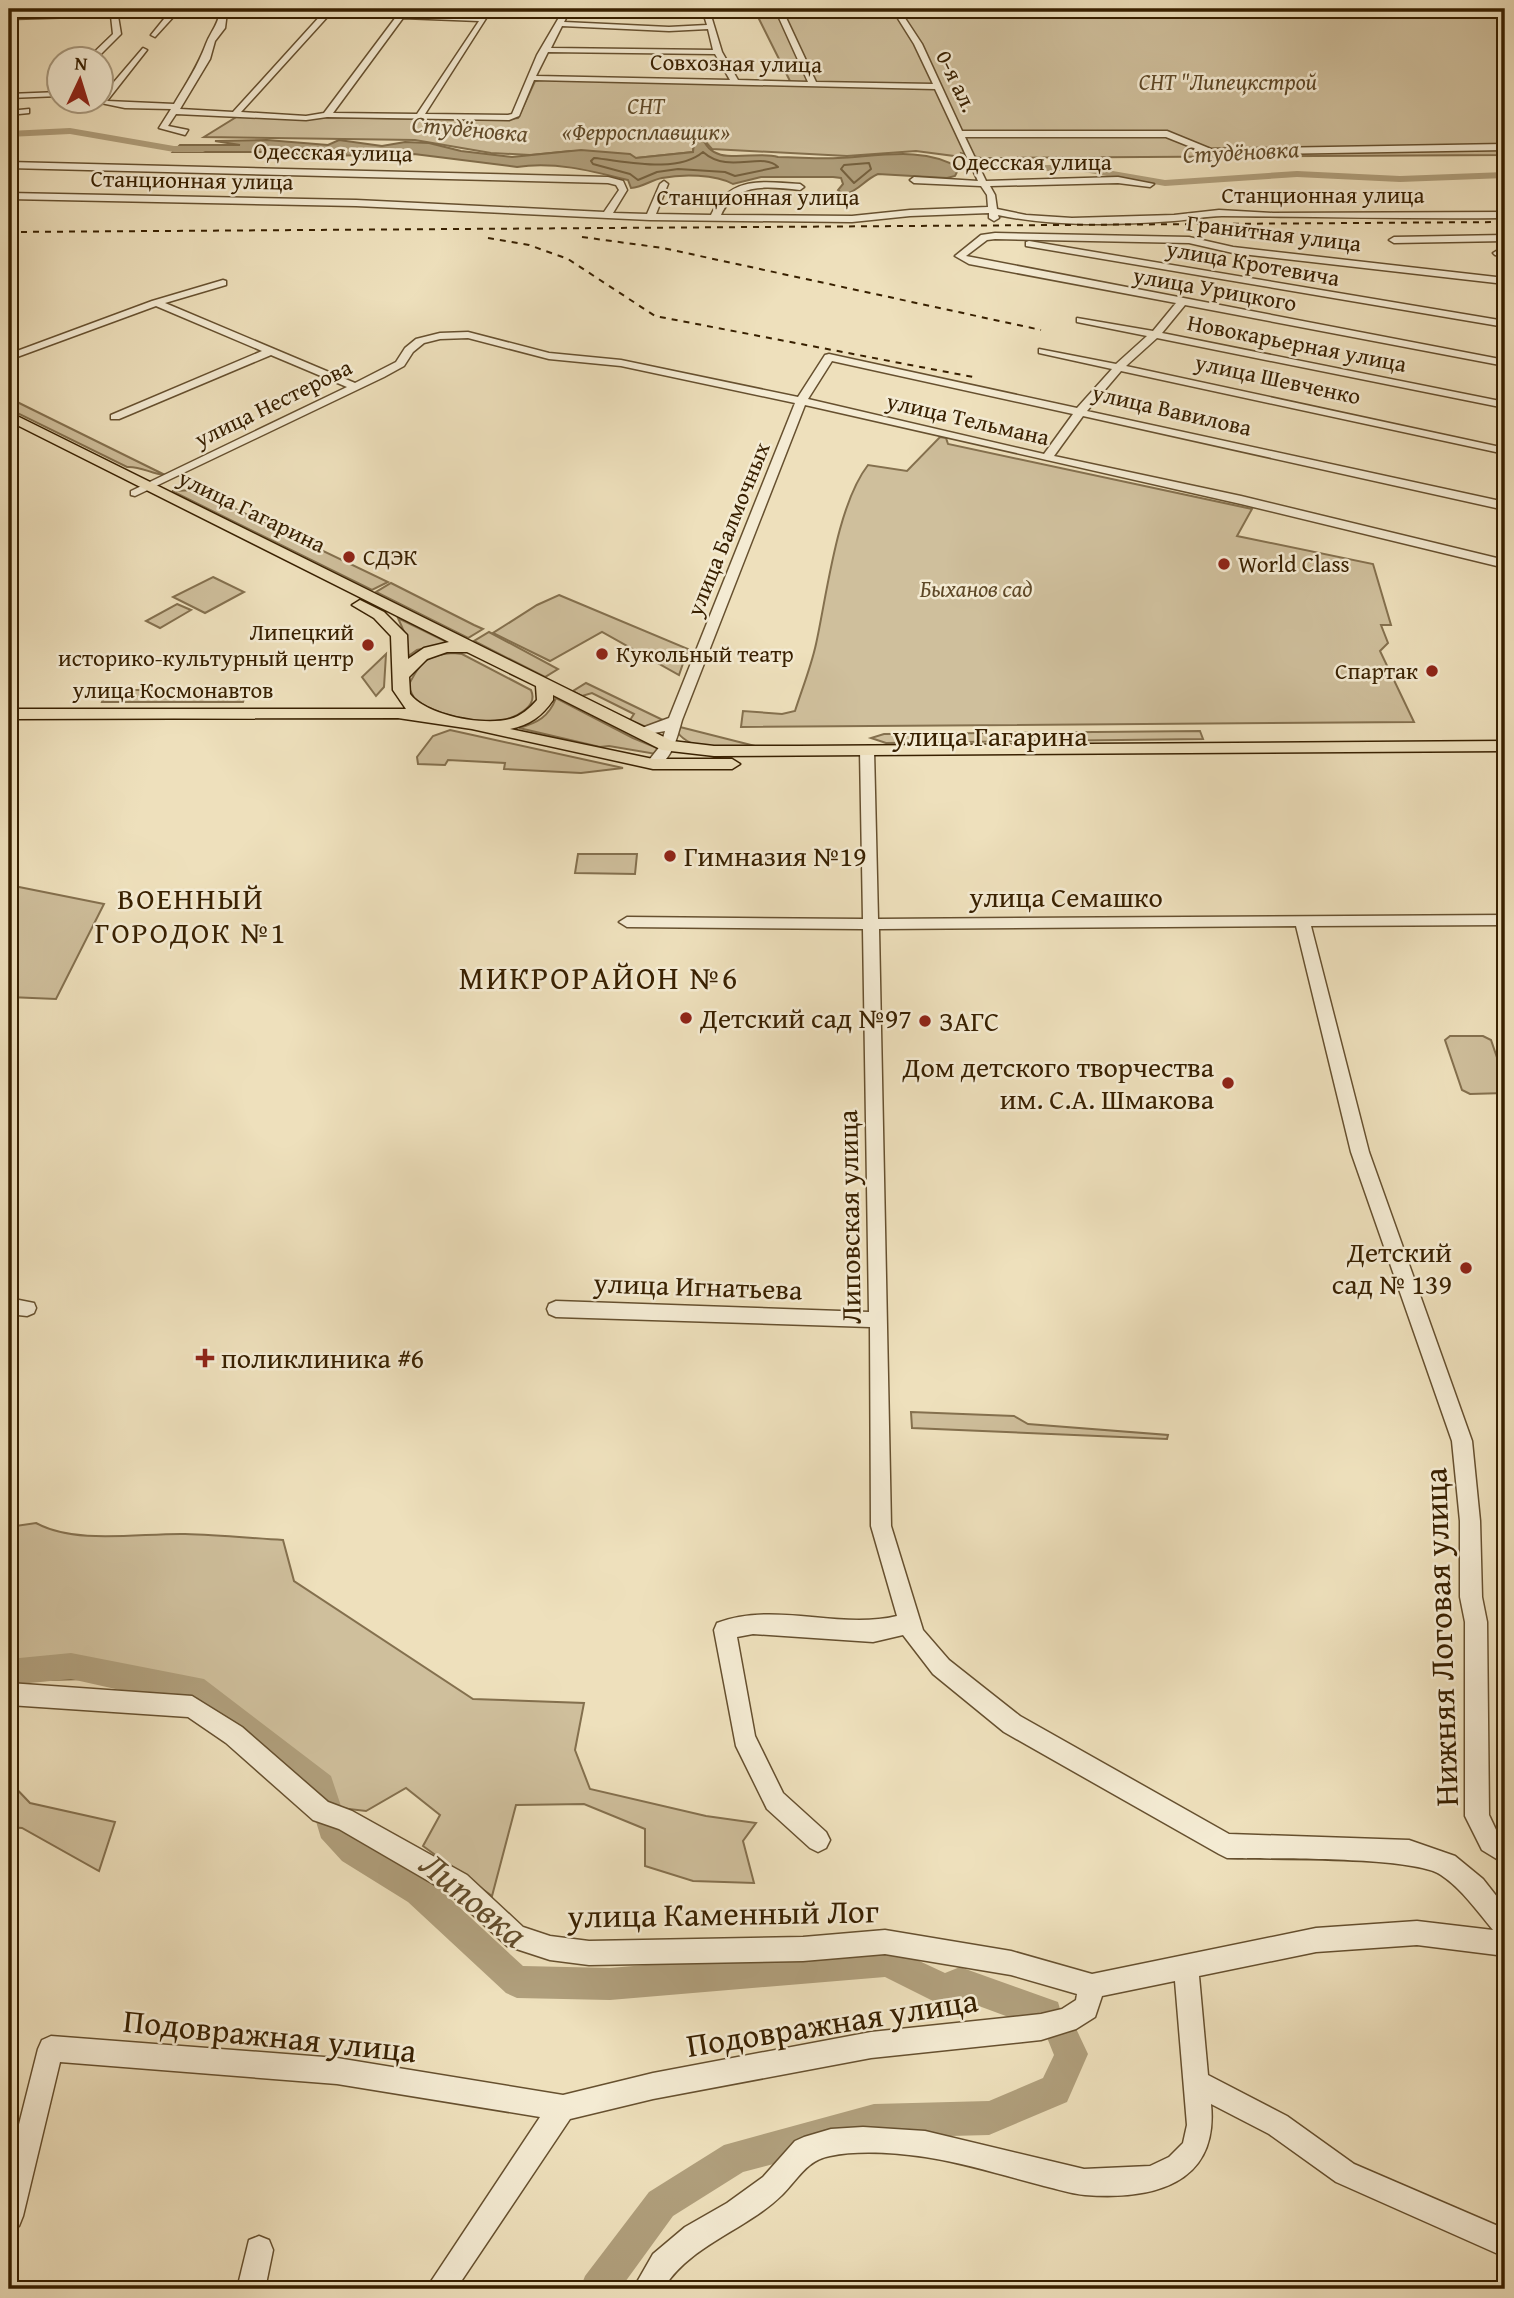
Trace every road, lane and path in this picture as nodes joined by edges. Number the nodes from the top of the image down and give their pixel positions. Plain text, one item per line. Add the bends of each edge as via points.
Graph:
1 (175, 9) edge
2 (259, 9) edge
3 (490, 9) edge
4 (567, 9) edge
5 (706, 9) edge
6 (779, 9) edge
7 (896, 9) edge
8 (224, 10) edge
9 (329, 10) edge
10 (115, 12) edge
11 (403, 12) edge
12 (484, 19) junction
13 (11, 20) edge
14 (559, 24) junction
15 (709, 27) junction
16 (155, 35) dead end
17 (105, 46) edge
18 (143, 50) dead end
19 (547, 50) junction
20 (718, 52) junction
21 (532, 78) junction
22 (116, 83) edge
23 (736, 83) junction
24 (813, 84) junction
25 (938, 87) junction
26 (46, 95) edge
27 (9, 96) edge
28 (116, 103) edge
29 (176, 109) junction
30 (26, 111) dead end
31 (9, 113) edge
32 (236, 113) junction
33 (327, 115) junction
34 (420, 116) junction
35 (185, 132) dead end
36 (961, 134) junction
37 (1505, 147) edge
38 (9, 165) edge
39 (78, 166) junction
40 (384, 173) junction
41 (70, 176) dead end
42 (914, 180) dead end
43 (375, 181) dead end
44 (983, 183) junction
45 (664, 184) dead end
46 (1150, 184) dead end
47 (61, 186) dead end
48 (800, 187) dead end
49 (367, 190) dead end
50 (9, 196) edge
51 (53, 196) junction
52 (356, 203) junction
53 (993, 210) junction
54 (608, 213) junction
55 (1505, 215) edge
56 (650, 216) junction
57 (715, 217) junction
58 (995, 236) junction
59 (1505, 238) edge
60 (1394, 240) dead end
61 (1505, 281) edge
62 (223, 283) dead end
63 (156, 303) junction
64 (1182, 303) junction
65 (1081, 320) dead end
66 (1505, 324) edge
67 (1154, 336) junction
68 (420, 341) joint
69 (271, 351) junction
70 (1042, 351) dead end
71 (9, 357) edge
72 (829, 357) joint
73 (1505, 363) edge
74 (1119, 367) junction
75 (356, 387) junction
76 (801, 401) junction
77 (1505, 405) edge
78 (1081, 411) junction
79 (9, 416) edge
80 (115, 417) dead end
81 (9, 430) edge
82 (1505, 451) edge
83 (1047, 458) junction
84 (149, 486) junction
85 (135, 493) junction
86 (1505, 506) edge
87 (1505, 564) edge
88 (474, 647) junction
89 (400, 678) junction
90 (544, 685) junction
91 (338, 712) junction
92 (9, 714) edge
93 (433, 717) junction
94 (675, 720) junction
95 (479, 727) junction
96 (638, 732) junction
97 (1505, 746) edge
98 (668, 747) junction
99 (1143, 755) junction
100 (867, 757) junction
101 (1505, 758) edge
102 (653, 764) junction
103 (1505, 920) edge
104 (1302, 921) junction
105 (627, 922) dead end
106 (872, 924) junction
107 (556, 1309) dead end
108 (879, 1320) junction
109 (910, 1623) junction
110 (9, 1694) edge
111 (818, 1840) dead end
112 (1505, 1852) edge
113 (1505, 1926) edge
114 (1505, 1944) edge
115 (1186, 1968) junction
116 (1092, 1986) junction
117 (1198, 2083) junction
118 (563, 2108) junction
119 (9, 2216) edge
120 (1498, 2240) dead end
121 (259, 2250) dead end
122 (250, 2289) edge
123 (440, 2289) edge
124 (647, 2289) edge

1 - 8 street
1 - 10 street
1 - 16 street
2 - 8 street
2 - 9 street
3 - 12 street
4 - 14 street
5 - 15 street
6 - 24 street
7 - 25 street, 0-я ал.
8 - 29 street via 206,59
9 - 11 street
9 - 32 street
10 - 13 street
10 - 17 street via 117,34
11 - 12 street
11 - 33 street
12 - 34 street
14 - 15 street
14 - 19 street
15 - 20 street
18 - 22 street
19 - 20 street
19 - 21 street
20 - 23 street
21 - 23 street, Совхозная улица
21 - 34 street via 514,116
23 - 24 street, Совхозная улица
24 - 25 street, Совхозная улица
25 - 36 street, 0-я ал.
26 - 27 street
28 - 29 street
29 - 32 street
29 - 35 street via 163,128
30 - 31 street
32 - 33 street
33 - 34 street
36 - 37 street via 1167,134 1189,141 1203,152
36 - 44 street, 0-я ал.
38 - 39 street, Одесская улица
39 - 40 street, Одесская улица
39 - 41 street
40 - 43 street
40 - 54 street, Одесская улица via 615,181 624,190
42 - 44 street, Одесская улица
44 - 46 street, Одесская улица via 1118,180
44 - 53 street, 0-я ал.
45 - 56 street
47 - 51 street
48 - 57 street via 748,184 720,202
49 - 52 street
50 - 51 street, Станционная улица
51 - 52 street, Станционная улица
52 - 54 street, Станционная улица
53 - 55 street, Станционная улица via 1072,221 1219,213
53 - 57 street, Станционная улица via 852,219
53 - 58 street, 0-я ал.
54 - 56 street, Станционная улица
56 - 57 street, Станционная улица
58 - 61 street, Гранитная улица via 1189,240 1233,250
58 - 64 street, улица Урицкого via 984,237 960,256
58 - 66 street, улица Кротевича
59 - 60 street
62 - 63 street
63 - 69 street
63 - 71 street
64 - 67 street
64 - 73 street, улица Урицкого
65 - 67 street, Новокарьерная улица
67 - 74 street
67 - 77 street, Новокарьерная улица
68 - 75 street, улица Нестерова via 400,364
68 - 76 street, улица Тельмана via 468,335 549,356 621,363
69 - 75 street
69 - 80 street
70 - 74 street, улица Шевченко
72 - 76 street, улица Балмочных
72 - 78 street, улица Вавилова
74 - 78 street
74 - 82 street, улица Шевченко
75 - 84 street, улица Нестерова
76 - 83 street, улица Тельмана
76 - 94 street, улица Балмочных
78 - 83 street
78 - 86 street, улица Вавилова
79 - 84 main road, улица Гагарина
81 - 85 main road, улица Гагарина
83 - 87 street, улица Тельмана
84 - 85 street, улица Нестерова
84 - 88 main road, улица Гагарина
85 - 89 main road, улица Гагарина via 379,615 399,635
88 - 89 main road, улица Космонавтов via 431,649 415,658
88 - 90 main road, улица Гагарина
89 - 91 main road, улица Космонавтов via 389,695 373,704
89 - 93 main road via 406,699
90 - 95 main road via 545,700 532,715 508,725
90 - 96 main road, улица Гагарина
91 - 92 main road, улица Космонавтов
91 - 93 main road, улица Космонавтов
93 - 95 main road, улица Космонавтов
94 - 96 street
94 - 98 street, улица Балмочных
95 - 102 main road, улица Гагарина
96 - 98 main road, улица Гагарина
97 - 99 main road, улица Гагарина
98 - 100 main road, улица Гагарина
98 - 102 street
99 - 100 main road, улица Гагарина
99 - 101 main road, улица Гагарина
100 - 102 main road, улица Гагарина
100 - 106 street, Липовская улица
103 - 104 street, улица Семашко
104 - 106 street, улица Семашко
104 - 112 street, Нижняя Логовая улица via 1360,1152 1462,1441 1476,1622 1476,1816 1490,1842
105 - 106 street, улица Семашко
106 - 108 street, Липовская улица
107 - 108 street, улица Игнатьева
108 - 109 street, Липовская улица via 881,1526
109 - 111 street via 873,1632 753,1624 724,1630 744,1738 775,1801
109 - 113 street, Липовская улица via 914,1635 941,1667 1012,1724 1227,1846 1409,1852 1447,1864
110 - 116 street, улица Каменный Лог via 192,1707 332,1815 458,1884 516,1937 550,1948 589,1953 803,1949 885,1942 1011,1963
114 - 115 street via 1417,1933 1316,1940
115 - 116 street
115 - 117 street
116 - 118 street, Подовражная улица via 1086,2008 1067,2020 1041,2026 858,2048 653,2086
117 - 120 street via 1278,2125 1345,2173
117 - 124 street via 1200,2125 1194,2150 1178,2166 1152,2179 1084,2182 925,2144 863,2140 804,2150 772,2186 663,2264
118 - 119 street, Подовражная улица via 337,2071 51,2049
118 - 123 street
121 - 122 street

